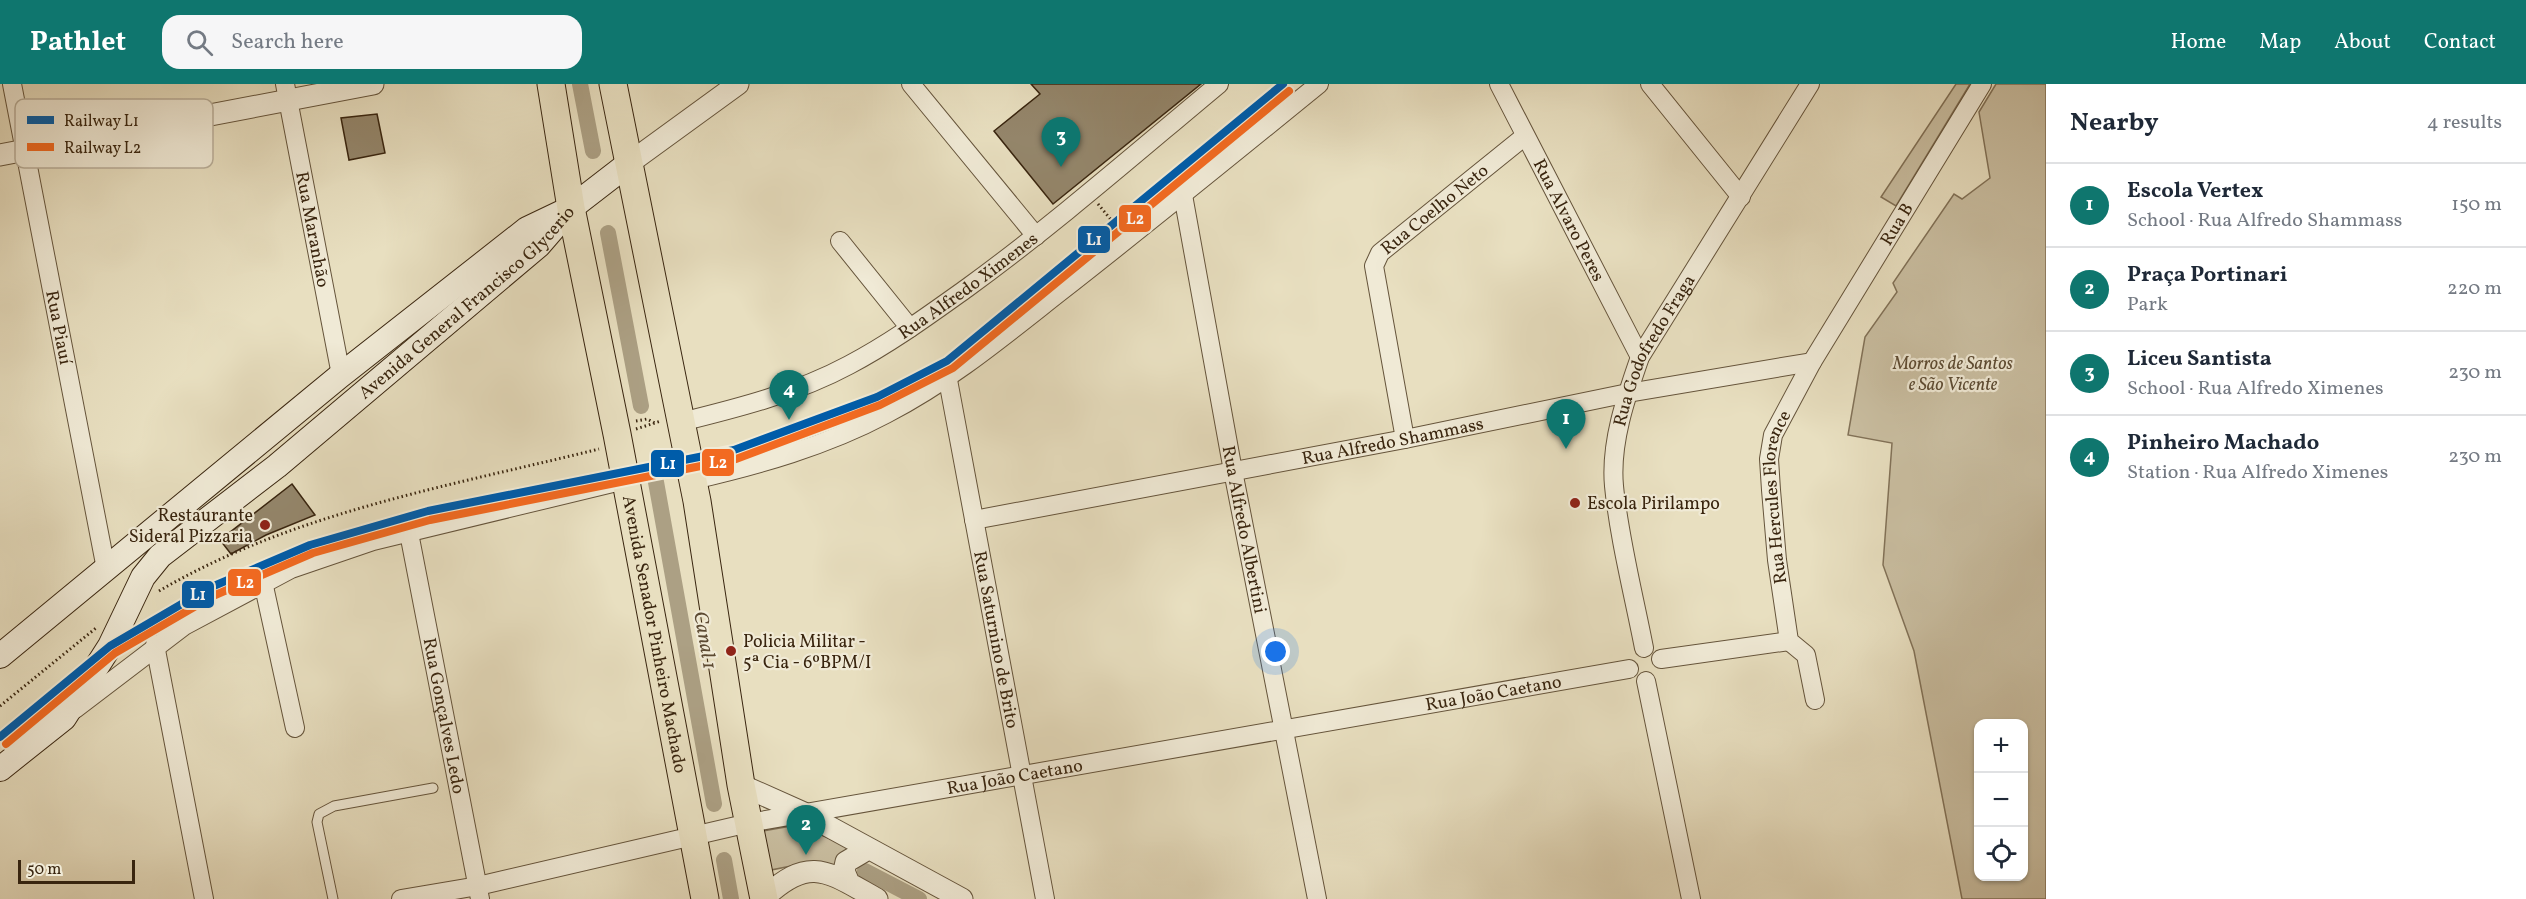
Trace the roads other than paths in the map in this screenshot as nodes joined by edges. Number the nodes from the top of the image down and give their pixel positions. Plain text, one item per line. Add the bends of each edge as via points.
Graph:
1 (12, 84) edge
2 (373, 84) edge
3 (551, 84) edge
4 (613, 84) edge
5 (738, 84) edge
6 (911, 84) edge
7 (1219, 84) edge
8 (1319, 84) edge
9 (1499, 84) edge
10 (1650, 84) edge
11 (1810, 84) edge
12 (1982, 84) edge
13 (286, 92) edge
14 (15, 100) edge
15 (213, 109) edge
16 (1525, 136) junction
17 (15, 153) edge
18 (0, 155) edge
19 (628, 164) junction
20 (28, 168) edge
21 (1183, 195) junction
22 (1741, 196) junction
23 (571, 208) junction
24 (1036, 236) junction
25 (840, 241) dead end
26 (910, 328) junction
27 (1640, 357) junction
28 (1812, 362) junction
29 (341, 375) junction
30 (948, 380) junction
31 (1628, 393) junction
32 (667, 420) junction
33 (1405, 439) junction
34 (277, 466) junction
35 (1233, 471) junction
36 (625, 480) junction
37 (693, 480) junction
38 (974, 520) junction
39 (409, 533) junction
40 (106, 569) junction
41 (263, 582) junction
42 (1790, 640) junction
43 (155, 645) junction
44 (1644, 648) junction
45 (0, 656) edge
46 (1661, 659) junction
47 (1629, 669) junction
48 (1646, 681) junction
49 (1815, 700) dead end
50 (64, 718) junction
51 (296, 728) dead end
52 (1284, 730) junction
53 (0, 769) edge
54 (1021, 776) junction
55 (741, 785) junction
56 (433, 788) dead end
57 (804, 813) junction
58 (745, 824) junction
59 (697, 834) junction
60 (868, 849) junction
61 (849, 883) junction
62 (479, 893) edge
63 (764, 898) edge
64 (204, 899) edge
65 (333, 899) edge
66 (401, 899) edge
67 (705, 899) edge
68 (877, 899) edge
69 (962, 899) edge
70 (1045, 899) edge
71 (1317, 899) edge
72 (1691, 899) edge

1 - 14 street, Rua Piauí
2 - 13 street
3 - 23 main road, Avenida Senador Pinheiro Machado
4 - 19 main road
5 - 19 street
6 - 24 street
7 - 24 street, Rua Alfredo Ximenes
8 - 21 street
9 - 16 street, Rua Alvaro Peres
10 - 22 street
11 - 22 street, Rua Godofredo Fraga
12 - 28 street, Rua B
13 - 15 street
13 - 29 street, Rua Maranhão
16 - 27 street, Rua Alvaro Peres
16 - 33 street, Rua Coelho Neto via 1380,253 1374,266
17 - 18 street
19 - 23 main road
19 - 32 main road
20 - 40 street, Rua Piauí
21 - 30 street
21 - 35 street, Rua Alfredo Albertini
22 - 27 street, Rua Godofredo Fraga
23 - 29 main road, Avenida General Francisco Glycerio via 527,229
23 - 34 main road, Avenida General Francisco Glycerio via 539,245
23 - 36 main road, Avenida Senador Pinheiro Machado via 626,432
24 - 26 street, Rua Alfredo Ximenes
25 - 26 street
26 - 32 street, Rua Alfredo Ximenes via 849,365 770,399
27 - 31 street, Rua Godofredo Fraga
28 - 31 street, Rua Alfredo Shammass
28 - 42 street, Rua Hercules Florence via 1773,435 1769,459 1777,560
29 - 34 main road via 341,399
29 - 40 main road, Avenida General Francisco Glycerio
30 - 37 street via 884,416 811,446 760,464
30 - 38 street, Rua Saturnino de Brito
31 - 33 street, Rua Alfredo Shammass
31 - 44 street, Rua Godofredo Fraga via 1616,445 1614,485
32 - 37 main road
33 - 35 street, Rua Alfredo Shammass
34 - 50 main road, Avenida General Francisco Glycerio via 160,556 143,577 110,645
35 - 38 street, Rua Alfredo Shammass
35 - 52 street, Rua Alfredo Albertini
36 - 39 street
36 - 59 main road, Avenida Senador Pinheiro Machado
37 - 55 main road
38 - 54 street, Rua Saturnino de Brito
39 - 41 street via 315,560
39 - 62 street, Rua Gonçalves Ledo
40 - 45 main road, Avenida General Francisco Glycerio
41 - 43 street
41 - 51 street
42 - 46 street
42 - 49 street, Rua Hercules Florence via 1806,655
43 - 50 street
43 - 64 street
44 - 46 street
44 - 47 street via 1631,655
46 - 48 street via 1658,673
47 - 48 street via 1636,678
47 - 52 street, Rua João Caetano
48 - 72 street
50 - 53 main road, Avenida General Francisco Glycerio
52 - 54 street, Rua João Caetano
52 - 71 street, Rua Alfredo Albertini
54 - 57 street, Rua João Caetano
54 - 70 street, Rua Saturnino de Brito
55 - 57 street
55 - 58 main road
56 - 65 lane via 334,806 318,814
57 - 58 street, Rua João Caetano
57 - 60 street
58 - 59 street, Rua João Caetano
58 - 63 main road
59 - 62 street, Rua João Caetano
59 - 67 main road, Avenida Senador Pinheiro Machado
60 - 61 street via 846,862 844,871
60 - 69 street
61 - 63 street via 811,871 795,873
61 - 68 street
62 - 66 street, Rua João Caetano

